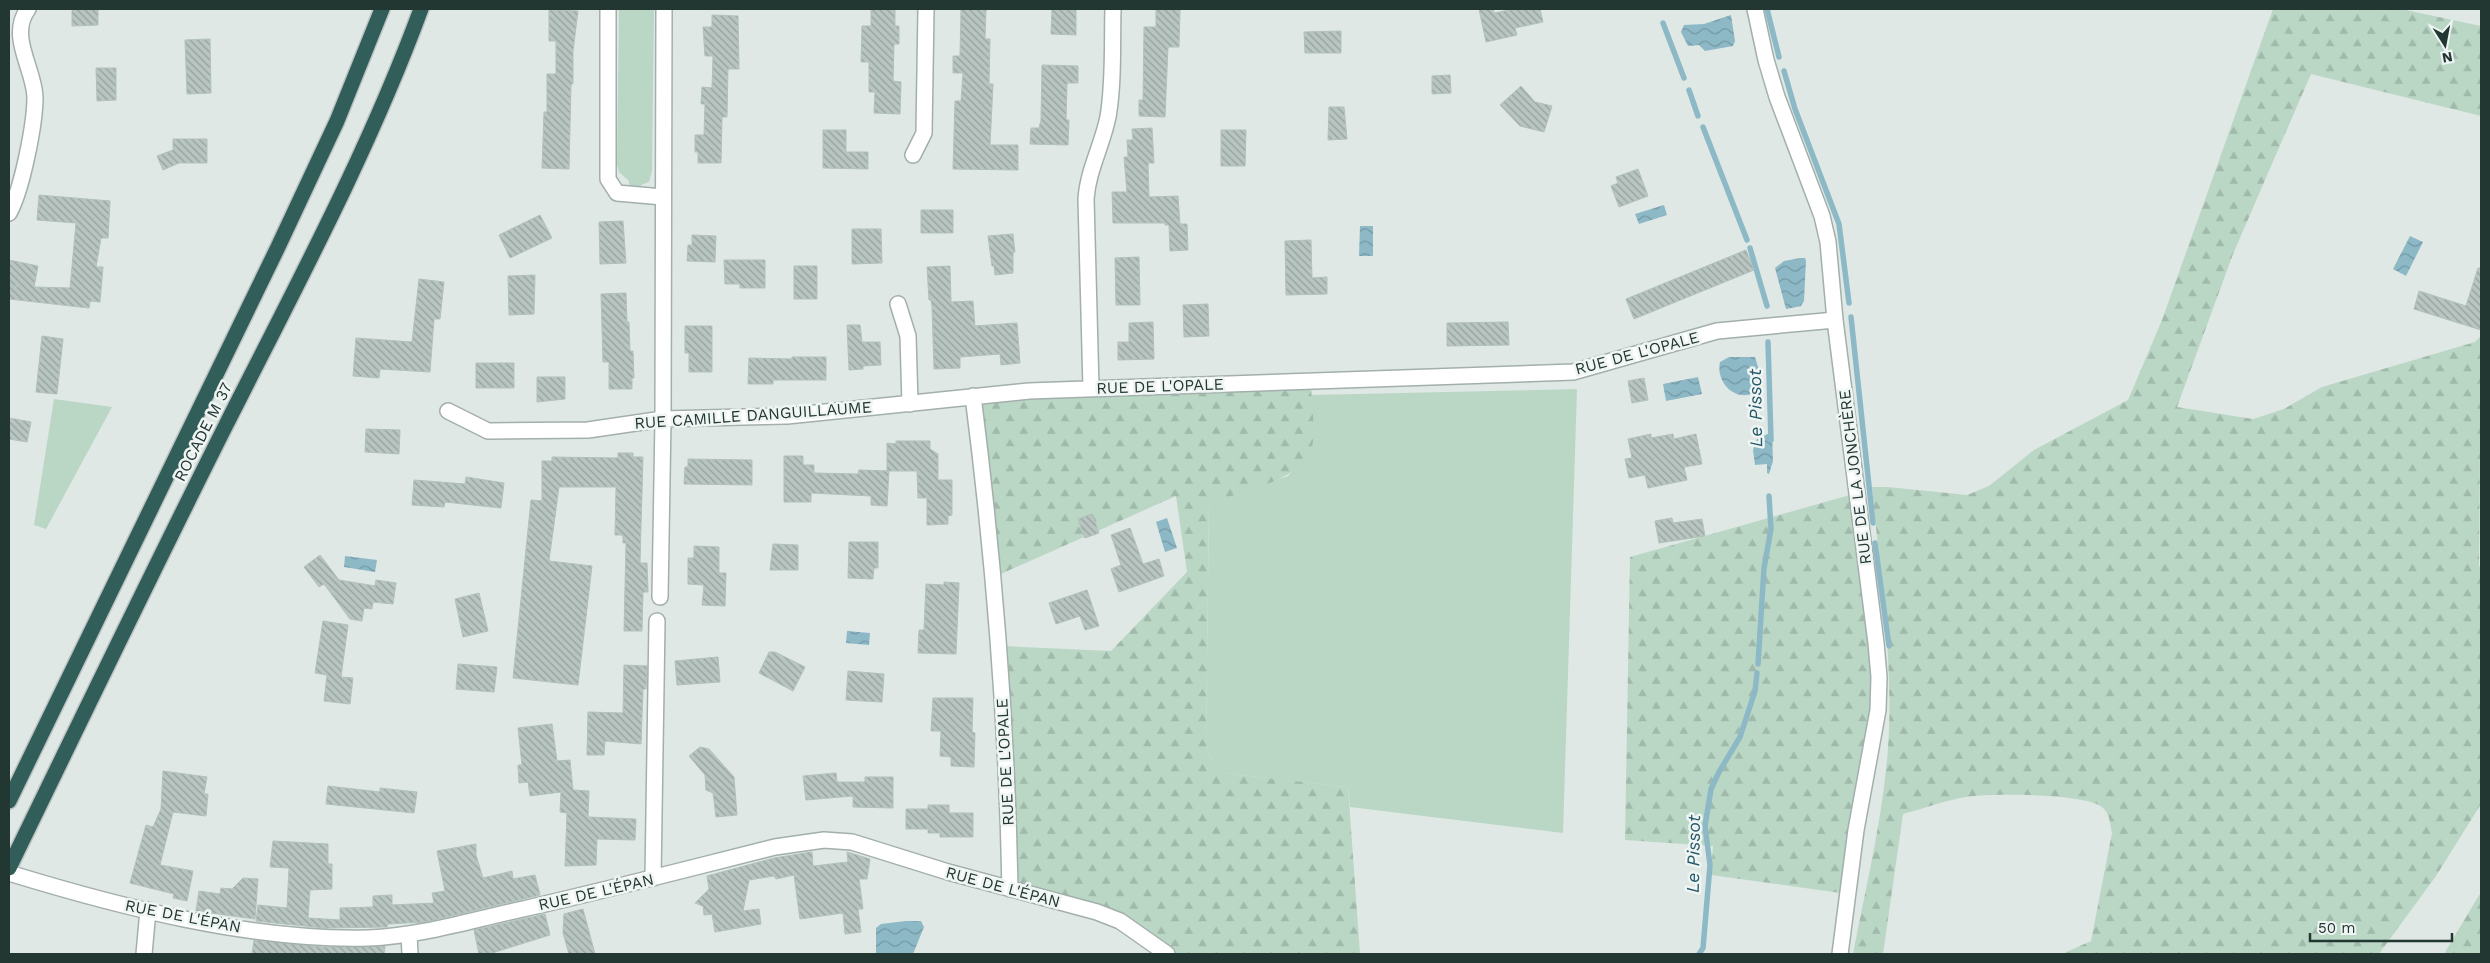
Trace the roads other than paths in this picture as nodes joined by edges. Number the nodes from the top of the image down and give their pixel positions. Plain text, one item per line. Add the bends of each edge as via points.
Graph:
1 (28, 9) edge
2 (382, 9) edge
3 (421, 9) edge
4 (608, 9) edge
5 (664, 9) edge
6 (926, 9) edge
7 (1113, 9) edge
8 (1755, 9) edge
9 (14, 36) edge
10 (913, 155) dead end
11 (663, 196) junction
12 (9, 214) edge
13 (898, 304) dead end
14 (1836, 320) junction
15 (1091, 388) junction
16 (973, 396) junction
17 (910, 404) junction
18 (448, 411) dead end
19 (663, 419) junction
20 (660, 597) dead end
21 (658, 621) dead end
22 (9, 802) edge
23 (9, 868) edge
24 (9, 872) edge
25 (653, 878) junction
26 (1010, 889) junction
27 (148, 910) junction
28 (408, 934) junction
29 (144, 954) edge
30 (410, 954) edge
31 (1167, 954) edge
32 (1840, 954) edge

1 - 9 street
2 - 22 highway, ROCADE M 37 via 337,121 278,247
3 - 23 highway, ROCADE M 37 via 375,122 322,234 134,609
4 - 11 street via 608,178 617,193
5 - 11 street
6 - 10 street via 924,133
7 - 15 street via 1110,102 1105,129 1087,182 1086,199
8 - 14 street, RUE DE LA JONCHÈRE via 1777,97 1822,216
9 - 12 street via 34,79 35,99 26,156
11 - 19 street
13 - 17 street via 908,336
14 - 15 street, RUE DE L'OPALE via 1717,331 1573,372
14 - 32 street, RUE DE LA JONCHÈRE via 1879,677 1874,742 1856,830
15 - 16 street, RUE DE L'OPALE
16 - 17 street, RUE CAMILLE DANGUILLAUME
16 - 26 street, RUE DE L'OPALE via 990,527 999,646
17 - 19 street, RUE CAMILLE DANGUILLAUME via 787,416
18 - 19 street, RUE CAMILLE DANGUILLAUME via 488,431 588,430
19 - 20 street
21 - 25 street
24 - 27 street, RUE DE L'ÉPAN
25 - 26 street, RUE DE L'ÉPAN via 775,847 837,840 869,846
25 - 28 street, RUE DE L'ÉPAN via 461,926
26 - 31 street, RUE DE L'ÉPAN via 1097,912 1120,922
27 - 28 street, RUE DE L'ÉPAN via 270,932 368,938
27 - 29 street
28 - 30 street

